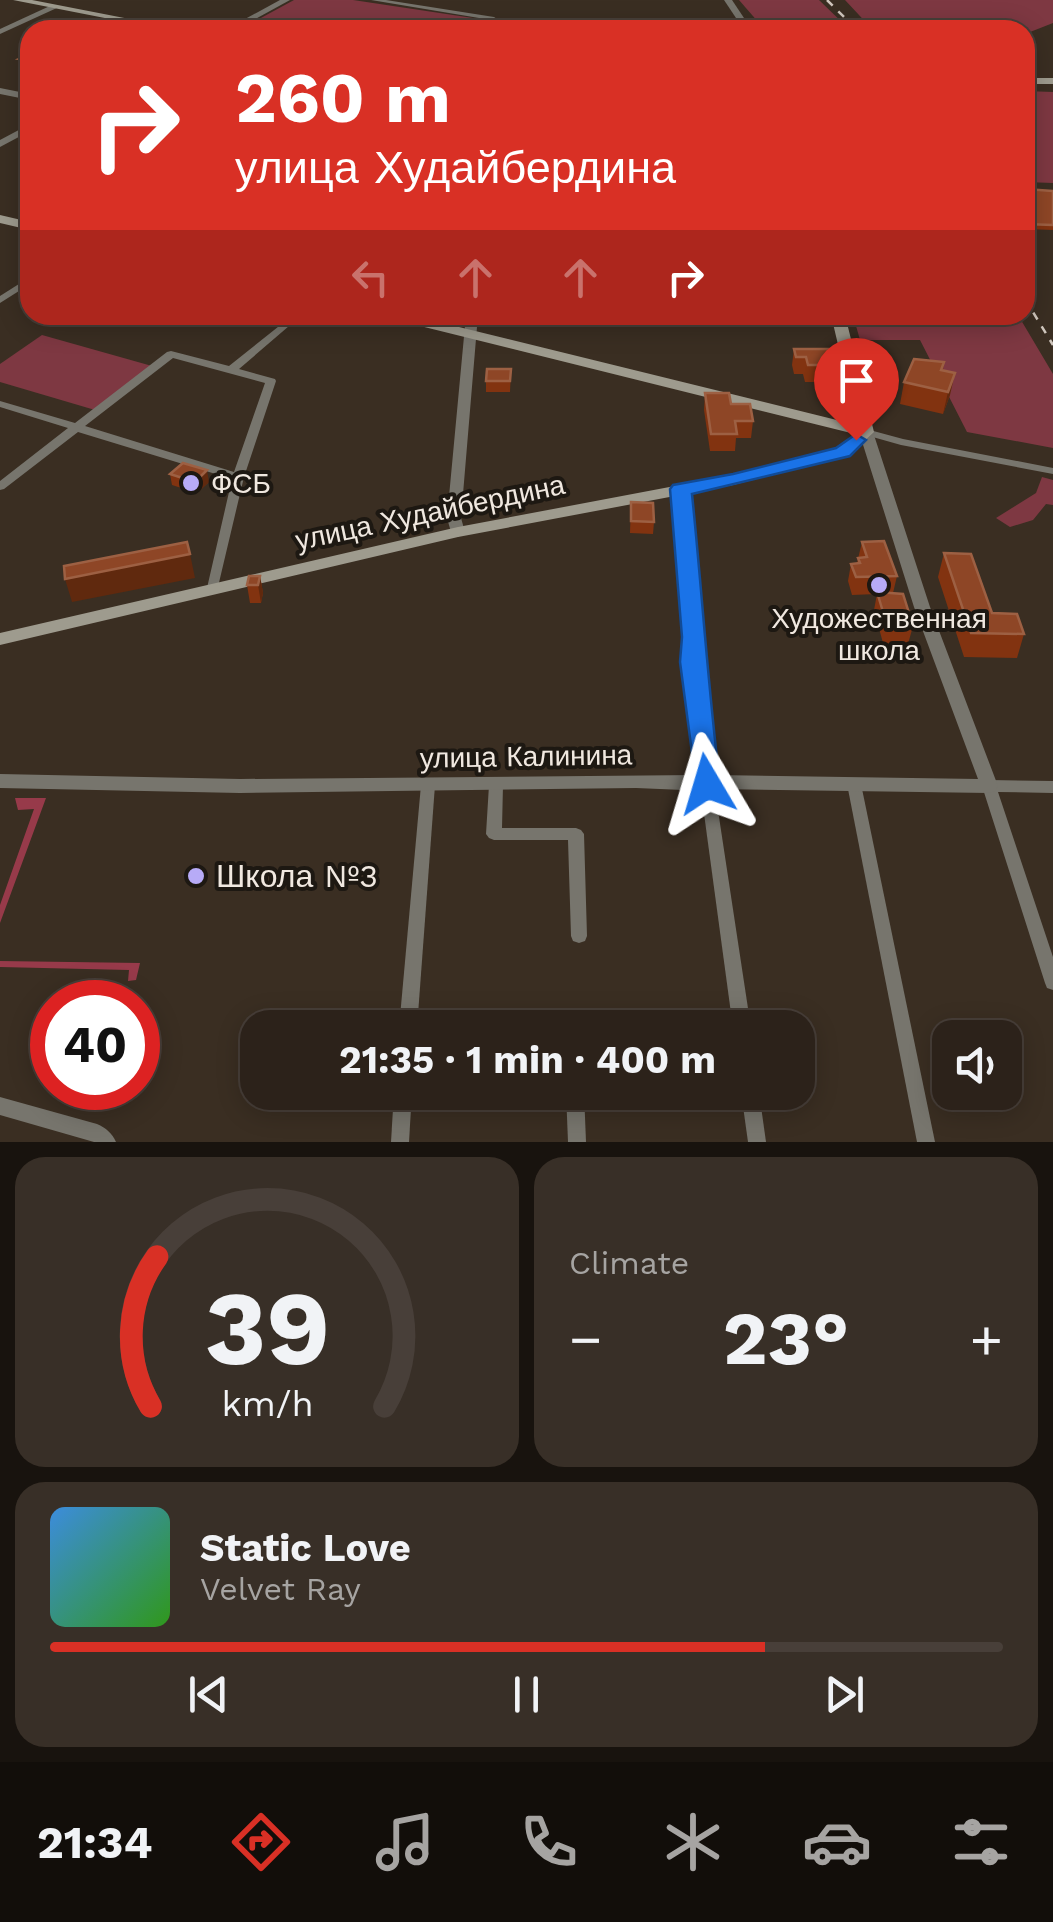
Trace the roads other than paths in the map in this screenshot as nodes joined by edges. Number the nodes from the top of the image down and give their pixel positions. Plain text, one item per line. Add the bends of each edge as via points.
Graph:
1 (17, 0) edge
2 (286, 0) edge
3 (374, 0) edge
4 (55, 7) junction
5 (26, 20) edge
6 (126, 20) edge
7 (249, 20) edge
8 (494, 20) edge
9 (285, 325) edge
10 (434, 325) edge
11 (471, 325) edge
12 (840, 325) edge
13 (471, 334) junction
14 (230, 370) junction
15 (0, 404) edge
16 (76, 428) junction
17 (866, 432) junction
18 (1053, 472) edge
19 (238, 477) junction
20 (0, 488) edge
21 (680, 489) junction
22 (458, 532) junction
23 (213, 588) junction
24 (0, 639) edge
25 (0, 781) edge
26 (707, 784) junction
27 (854, 784) junction
28 (496, 785) junction
29 (428, 786) junction
30 (990, 786) junction
31 (1053, 787) edge
32 (579, 936) dead end
33 (1053, 983) edge
34 (409, 1010) edge
35 (739, 1010) edge
36 (0, 1106) edge
37 (402, 1110) edge
38 (576, 1110) edge
39 (753, 1110) edge
40 (107, 1142) edge
41 (400, 1142) edge
42 (577, 1142) edge
43 (757, 1142) edge
44 (926, 1142) edge

1 - 4 main road
2 - 7 street
3 - 8 street
4 - 5 street
4 - 6 main road
9 - 14 street
10 - 13 main road
11 - 13 street
12 - 17 main road
13 - 17 main road
13 - 22 street
14 - 16 street via 171,354
14 - 19 street via 271,382
15 - 16 street
16 - 19 street
16 - 20 street
17 - 18 street
17 - 21 main road, улица Худайбердина via 843,452
17 - 30 street via 922,607
19 - 23 street
21 - 22 main road, улица Худайбердина
21 - 26 street
22 - 23 main road, улица Худайбердина
23 - 24 main road, улица Худайбердина
25 - 29 street, улица Калинина
26 - 27 street, улица Калинина
26 - 28 street, улица Калинина
26 - 35 street
27 - 30 street, улица Калинина
27 - 44 street
28 - 29 street, улица Калинина
28 - 32 street via 494,834 576,834
29 - 34 street
30 - 31 street, улица Калинина
30 - 33 street
36 - 40 street via 97,1133
37 - 41 street
38 - 42 street
39 - 43 street

